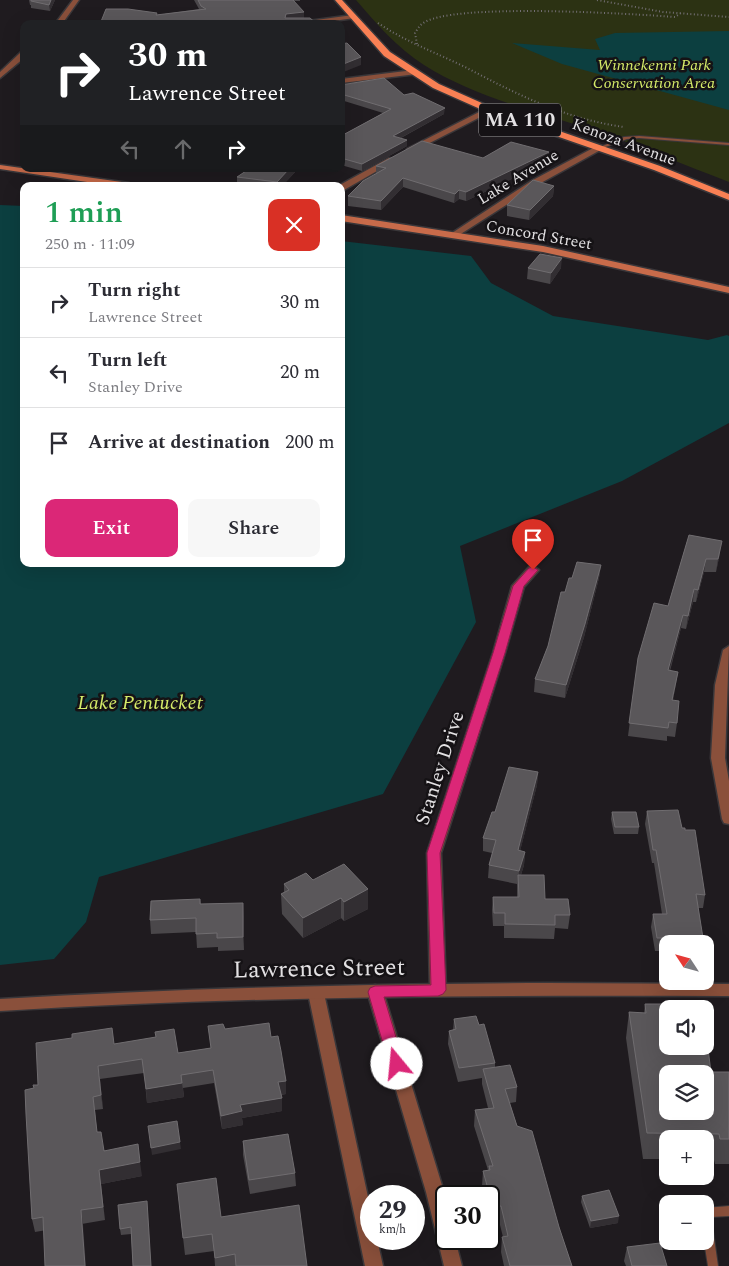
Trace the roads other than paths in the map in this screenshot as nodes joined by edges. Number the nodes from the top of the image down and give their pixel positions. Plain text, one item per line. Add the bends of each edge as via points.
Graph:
1 (76, 0) edge
2 (338, 0) edge
3 (353, 17) junction
4 (61, 20) edge
5 (326, 20) edge
6 (20, 57) edge
7 (4, 68) edge
8 (20, 70) edge
9 (414, 72) junction
10 (0, 76) edge
11 (345, 81) edge
12 (490, 110) junction
13 (729, 144) edge
14 (600, 148) junction
15 (0, 167) edge
16 (20, 170) edge
17 (34, 172) edge
18 (102, 182) edge
19 (345, 186) edge
20 (729, 197) edge
21 (345, 219) edge
22 (453, 235) junction
23 (729, 290) edge
24 (533, 570) dead end
25 (729, 650) edge
26 (729, 819) edge
27 (438, 990) junction
28 (729, 990) edge
29 (375, 992) junction
30 (316, 993) junction
31 (0, 1005) edge
32 (435, 1192) edge
33 (729, 1212) edge
34 (714, 1213) edge
35 (449, 1250) edge
36 (711, 1250) edge
37 (374, 1266) edge
38 (453, 1266) edge
39 (714, 1266) edge

1 - 4 street
2 - 3 main road, Kenoza Avenue / MA 110
3 - 5 street
3 - 9 main road, Kenoza Avenue / MA 110 via 387,54
6 - 7 street
7 - 8 street
7 - 10 street
9 - 11 street
9 - 12 main road, Kenoza Avenue / MA 110 via 436,86
12 - 14 main road, Kenoza Avenue / MA 110
12 - 19 street
13 - 14 lane via 626,138
14 - 20 main road, Kenoza Avenue / MA 110
14 - 22 street, Lake Avenue via 536,182
15 - 16 main road
17 - 18 main road
21 - 22 main road, Concord Street
22 - 23 main road, Concord Street via 543,249
24 - 27 street, Stanley Drive via 518,586 434,853
25 - 26 street via 721,685 718,758
27 - 28 street, Lawrence Street
27 - 29 street, Lawrence Street
29 - 30 street, Lawrence Street
29 - 32 street
30 - 31 street, Lawrence Street via 121,997
30 - 37 street
33 - 34 lane
35 - 38 street
36 - 39 lane

